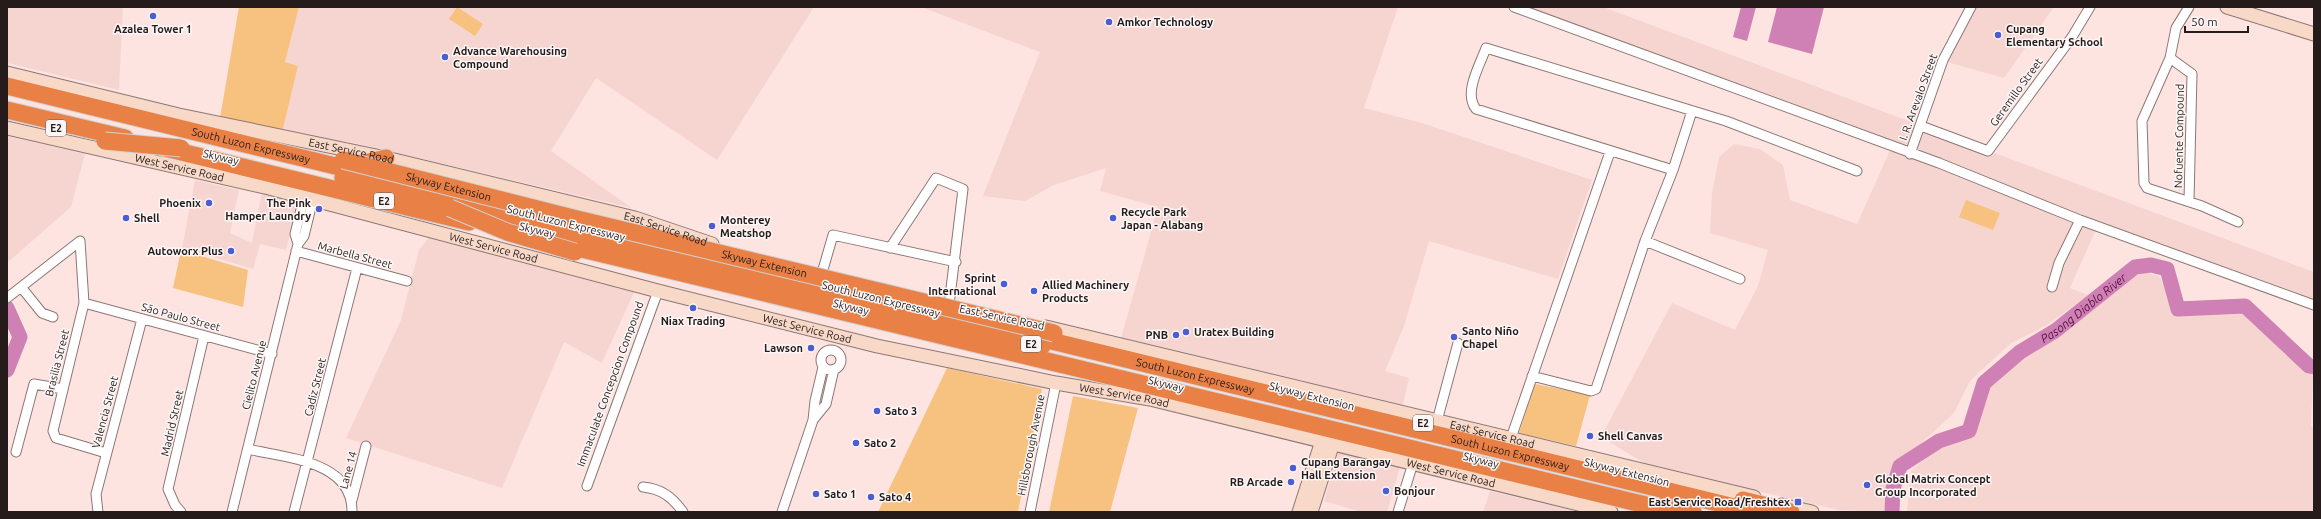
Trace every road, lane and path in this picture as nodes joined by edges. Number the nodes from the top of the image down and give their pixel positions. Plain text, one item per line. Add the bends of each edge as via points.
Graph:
1 (1514, 7) edge
2 (1971, 7) edge
3 (2090, 7) edge
4 (2189, 7) edge
5 (2227, 7) edge
6 (2314, 34) edge
7 (2170, 58) junction
8 (7, 73) edge
9 (7, 79) edge
10 (7, 86) edge
11 (62, 96) dead end
12 (79, 100) dead end
13 (7, 103) edge
14 (7, 110) edge
15 (1692, 111) junction
16 (7, 116) edge
17 (56, 119) dead end
18 (74, 123) dead end
19 (1921, 126) junction
20 (7, 128) edge
21 (1610, 152) junction
22 (1910, 154) junction
23 (386, 158) junction
24 (342, 164) junction
25 (1673, 170) junction
26 (1857, 171) dead end
27 (308, 198) junction
28 (2190, 201) junction
29 (450, 208) junction
30 (299, 218) junction
31 (308, 220) junction
32 (2080, 220) junction
33 (2238, 222) dead end
34 (1645, 241) junction
35 (297, 248) junction
36 (890, 248) junction
37 (956, 262) junction
38 (357, 268) junction
39 (822, 273) junction
40 (1740, 279) dead end
41 (407, 281) dead end
42 (20, 287) junction
43 (2052, 287) dead end
44 (658, 291) junction
45 (7, 298) edge
46 (84, 302) junction
47 (949, 305) junction
48 (2314, 305) edge
49 (53, 317) dead end
50 (142, 318) junction
51 (204, 336) junction
52 (836, 336) junction
53 (1458, 343) dead end
54 (833, 350) junction
55 (272, 354) junction
56 (823, 366) junction
57 (834, 372) junction
58 (1532, 376) junction
59 (1056, 383) junction
60 (63, 389) junction
61 (813, 420) junction
62 (1437, 421) junction
63 (1511, 438) junction
64 (1327, 442) junction
65 (366, 446) dead end
66 (248, 449) junction
67 (16, 452) dead end
68 (106, 453) junction
69 (308, 463) junction
70 (1413, 463) junction
71 (587, 486) dead end
72 (643, 487) dead end
73 (352, 500) junction
74 (98, 512) edge
75 (181, 512) edge
76 (232, 512) edge
77 (294, 512) edge
78 (352, 512) edge
79 (683, 512) edge
80 (782, 512) edge
81 (1030, 512) edge
82 (1299, 512) edge
83 (1311, 512) edge
84 (1398, 512) edge
85 (1611, 512) edge
86 (1628, 512) edge
87 (1675, 512) edge
88 (1694, 512) edge
89 (1722, 512) edge
90 (1755, 512) edge
91 (1791, 512) edge
92 (1812, 512) edge

1 - 22 street
2 - 19 street, I. R. Arevalo Street via 1943,60
3 - 19 street, Geremillo Street via 2072,37 1988,151
4 - 7 street via 2176,28
5 - 6 main road
7 - 28 street, Nofuente Compound via 2192,74
7 - 28 street via 2142,121 2144,183 2147,188
8 - 23 main road, East Service Road via 179,116
9 - 11 highway
10 - 24 highway, South Luzon Expressway / E2
12 - 24 highway, E2 via 188,122
13 - 17 highway, E2 via 28,112
14 - 87 highway, South Luzon Expressway / E2
15 - 21 street via 1486,48 1471,92 1472,104 1476,109
15 - 25 street
15 - 26 street via 1768,136
16 - 29 highway, Skyway / E2, bridge via 105,141 181,148
18 - 89 highway, Skyway / E2 via 106,131 182,142 348,179
19 - 22 street, I. R. Arevalo Street
20 - 27 main road, West Service Road
21 - 25 street
21 - 58 street
22 - 32 street via 1973,176
23 - 24 highway
23 - 39 main road, East Service Road via 635,218 753,257
24 - 90 highway, South Luzon Expressway / E2
24 - 91 highway, Skyway Extension / E2, bridge
25 - 34 street
27 - 30 street, Cielito Avenue
27 - 31 street, Cielito Avenue
27 - 44 main road, West Service Road
28 - 33 street
29 - 86 highway, Skyway Extension / E2, bridge via 507,232 624,269 924,343 1055,371
29 - 88 highway, Skyway / E2, bridge
30 - 31 street
30 - 35 street, Cielito Avenue via 295,234
31 - 35 street, Cielito Avenue via 304,236
32 - 43 street via 2059,263
32 - 48 street
34 - 40 street
34 - 58 street via 1596,389 1591,391
35 - 38 street, Marbella Street
35 - 55 street, Cielito Avenue
36 - 37 street
36 - 37 street via 936,178 963,189
36 - 39 street via 833,235
37 - 47 street
38 - 41 street, Marbella Street
38 - 69 street, Cadiz Street
39 - 47 main road, East Service Road
42 - 45 street
42 - 46 street, Brasilia Street via 80,241
42 - 49 street via 42,313
44 - 52 main road, West Service Road
44 - 71 street, Immaculate Concepcion Compound
46 - 50 street, São Paulo Street
46 - 60 street, Brasilia Street
47 - 62 main road, East Service Road via 1105,340
50 - 51 street, São Paulo Street
50 - 68 street, Valencia Street
51 - 55 street, São Paulo Street
51 - 75 street, Madrid Street via 168,489 174,505
52 - 54 street
52 - 59 main road, West Service Road
53 - 62 street
54 - 56 street via 822,353
54 - 57 street via 841,359
55 - 66 street, Cielito Avenue
56 - 57 street
56 - 61 street
57 - 61 street via 826,404
58 - 63 street
59 - 64 main road, West Service Road via 1150,399
59 - 81 street, Hillsborough Avenue
60 - 67 street via 34,384
60 - 68 street, Brasilia Street via 53,431 56,438
61 - 80 street
62 - 63 main road, East Service Road
63 - 92 main road, East Service Road
64 - 70 main road, West Service Road
64 - 82 main road
64 - 83 main road
65 - 73 street, Lane 14
66 - 69 street
66 - 76 street, Cielito Avenue
68 - 74 street, Valencia Street via 96,494
69 - 73 street via 336,476 343,482
69 - 77 street, Cadiz Street
70 - 84 street
70 - 85 main road, West Service Road
72 - 79 street via 661,490
73 - 78 street

